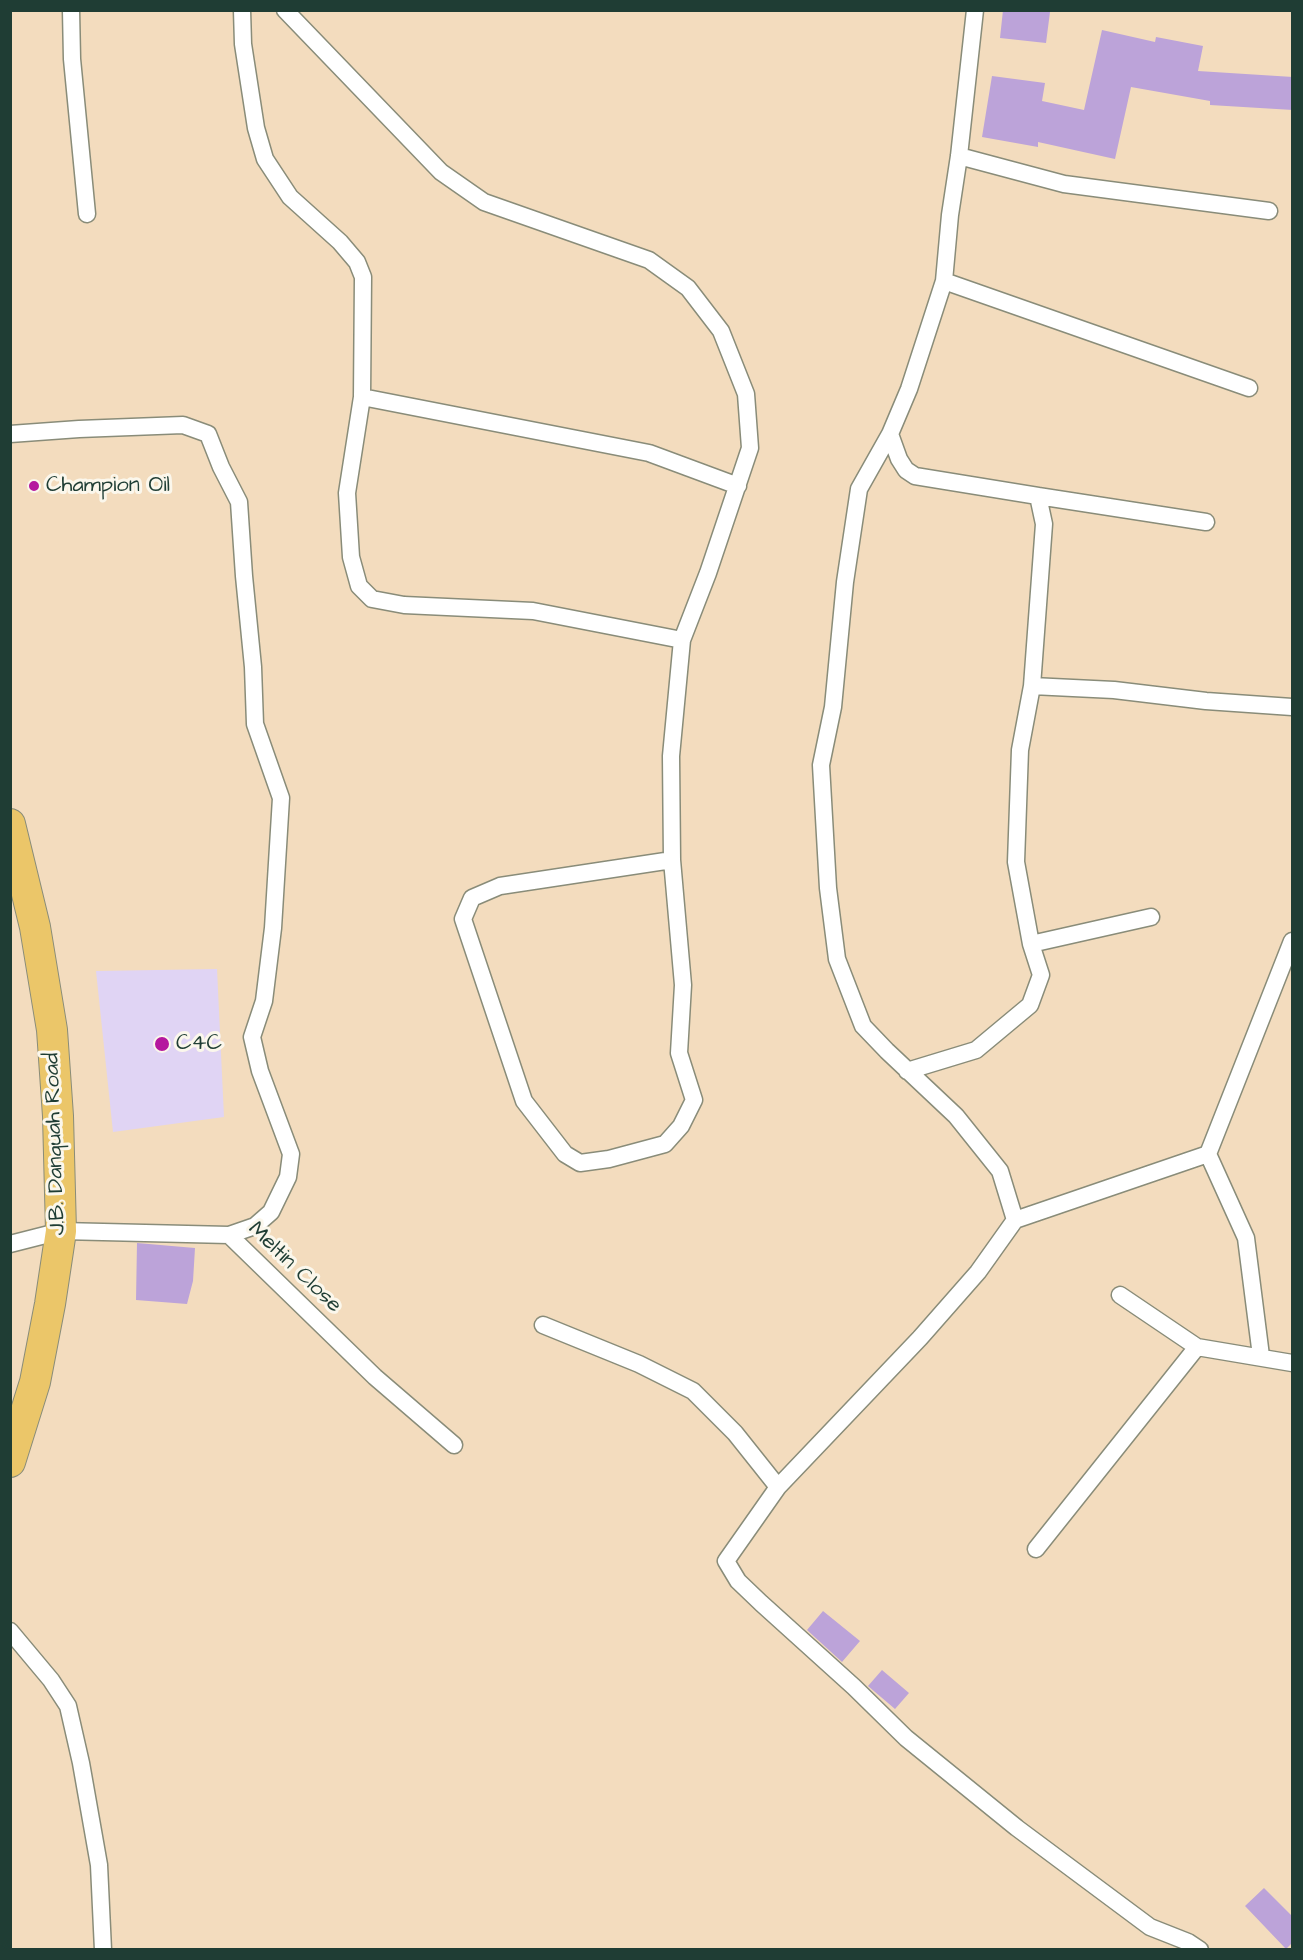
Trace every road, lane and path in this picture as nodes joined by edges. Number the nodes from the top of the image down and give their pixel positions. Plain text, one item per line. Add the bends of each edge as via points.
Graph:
1 (71, 10) edge
2 (242, 10) edge
3 (285, 10) edge
4 (975, 10) edge
5 (959, 156) junction
6 (1269, 211) dead end
7 (87, 214) dead end
8 (944, 281) junction
9 (1249, 388) dead end
10 (362, 397) junction
11 (10, 434) edge
12 (890, 434) junction
13 (738, 486) junction
14 (1038, 496) junction
15 (1206, 522) dead end
16 (682, 640) junction
17 (1032, 686) junction
18 (1293, 707) edge
19 (10, 824) edge
20 (672, 860) junction
21 (1151, 917) dead end
22 (1293, 941) edge
23 (1031, 944) junction
24 (907, 1071) junction
25 (1208, 1154) junction
26 (1015, 1220) junction
27 (61, 1231) junction
28 (229, 1235) junction
29 (10, 1244) edge
30 (1119, 1295) dead end
31 (543, 1325) dead end
32 (1197, 1347) junction
33 (1261, 1356) junction
34 (1293, 1363) edge
35 (453, 1445) dead end
36 (11, 1459) edge
37 (778, 1487) junction
38 (1036, 1550) dead end
39 (10, 1630) edge
40 (103, 1950) edge
41 (1200, 1950) edge

1 - 7 street
2 - 10 street via 252,107 266,159 290,197 357,262 363,278
3 - 13 street via 441,172 484,202 649,260 688,288 721,330 746,394 750,448
4 - 5 street
5 - 6 street via 1064,184
5 - 8 street
8 - 9 street
8 - 12 street
10 - 13 street via 648,453
10 - 16 street via 347,493 348,514 356,577 372,599 404,605 533,611
11 - 28 street via 183,425 208,434 239,502 254,668 255,724 281,798 264,1001 252,1037 260,1071 291,1154 288,1176 272,1212 255,1226
12 - 14 street via 899,459 915,476
12 - 24 street via 859,489 833,707 821,765 828,888 837,959 863,1026
13 - 16 street
14 - 15 street
14 - 17 street via 1044,524
16 - 20 street via 671,756
17 - 18 street
17 - 23 street via 1020,750 1016,862
19 - 27 highway, J.B. Danquah Road via 52,1030
20 - 20 street via 683,985 679,1053 694,1100 665,1144 609,1160 580,1162 566,1154 524,1101 463,919 472,897 500,886
21 - 23 street
22 - 25 street
23 - 24 street via 1041,975 1030,1005 976,1050
24 - 26 street via 956,1116 1000,1171
25 - 26 street
25 - 33 street via 1246,1238
26 - 37 street via 978,1272
27 - 28 street, Meltin Close
27 - 29 street, Meltin Close
27 - 36 highway, J.B. Danquah Road via 35,1382
28 - 35 street, Meltin Close via 375,1377
30 - 32 street
31 - 37 street via 693,1391
32 - 33 street
32 - 38 street
33 - 34 street
37 - 41 street via 726,1561 738,1581 906,1738 1017,1828 1150,1927
39 - 40 street via 68,1706 99,1864

